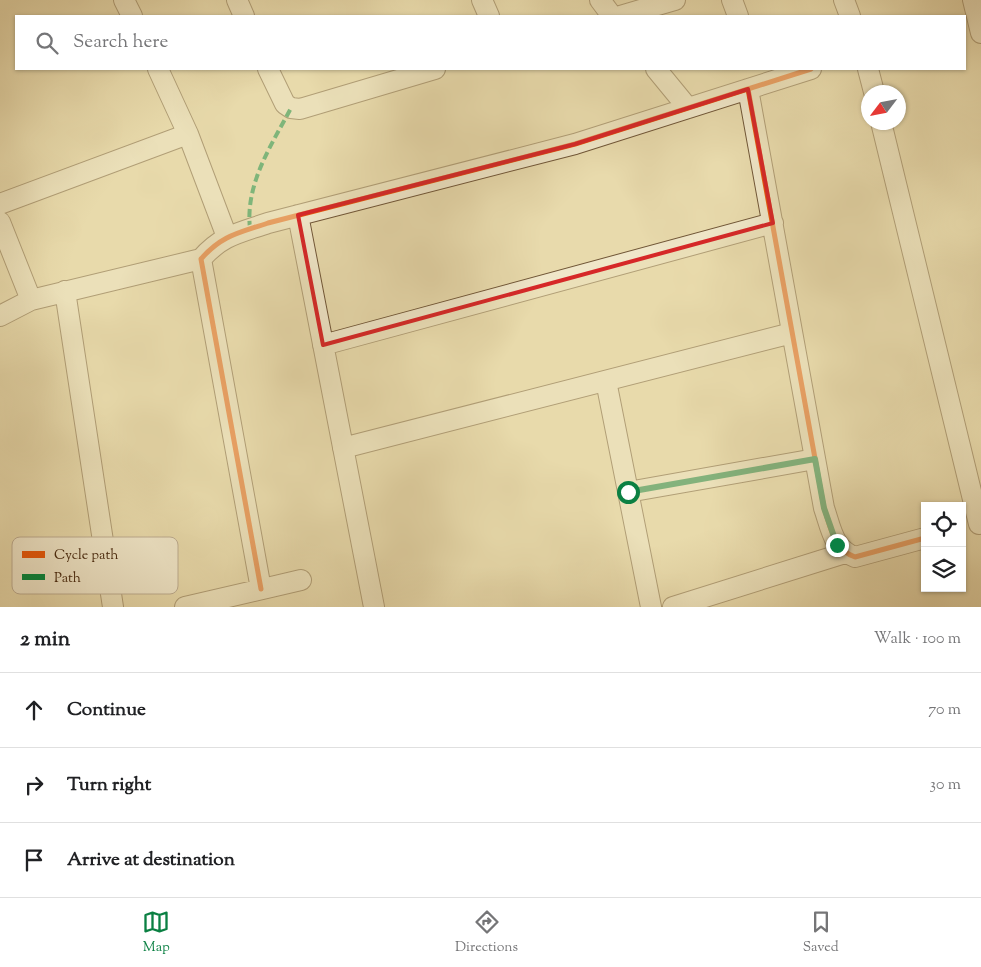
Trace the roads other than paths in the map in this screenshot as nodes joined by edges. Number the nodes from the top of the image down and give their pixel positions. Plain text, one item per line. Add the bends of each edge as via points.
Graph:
1 (124, 0) edge
2 (237, 0) edge
3 (482, 0) edge
4 (600, 0) edge
5 (675, 0) edge
6 (732, 0) edge
7 (844, 0) edge
8 (132, 15) edge
9 (244, 15) edge
10 (489, 15) edge
11 (611, 15) edge
12 (623, 15) edge
13 (738, 15) edge
14 (850, 15) edge
15 (158, 70) edge
16 (268, 70) edge
17 (432, 70) edge
18 (657, 70) edge
19 (806, 70) edge
20 (868, 70) edge
21 (757, 81) edge
22 (872, 85) edge
23 (688, 108) junction
24 (883, 130) edge
25 (188, 134) junction
26 (0, 204) edge
27 (298, 215) junction
28 (0, 222) edge
29 (773, 223) junction
30 (227, 237) junction
31 (201, 259) junction
32 (65, 292) junction
33 (31, 300) junction
34 (0, 316) edge
35 (792, 333) junction
36 (323, 345) junction
37 (606, 381) junction
38 (343, 448) junction
39 (815, 459) junction
40 (628, 492) junction
41 (974, 526) edge
42 (102, 537) edge
43 (921, 539) edge
44 (845, 553) junction
45 (301, 580) dead end
46 (261, 589) junction
47 (111, 594) edge
48 (113, 607) edge
49 (185, 607) edge
50 (374, 607) edge
51 (651, 607) edge
52 (673, 607) edge

1 - 8 street
2 - 9 street
3 - 10 street
4 - 11 street
5 - 12 street
6 - 13 street
7 - 14 street
15 - 25 street
16 - 17 street via 285,104 300,109
18 - 23 street
19 - 21 street
20 - 22 street
21 - 23 street
21 - 29 street
23 - 27 street via 556,149
24 - 41 street
25 - 26 street
25 - 30 street
27 - 30 street
27 - 36 street
28 - 33 street
29 - 35 street
29 - 36 street
30 - 31 street via 212,246
31 - 32 street
31 - 46 street
32 - 33 street
32 - 42 street
33 - 34 street
35 - 37 street
35 - 39 street
36 - 38 street
37 - 38 street
37 - 40 street
38 - 50 street
39 - 40 street
39 - 44 street via 824,508 837,545
40 - 51 street
43 - 44 street via 855,557
44 - 52 street
45 - 46 street
46 - 49 street
47 - 48 street

